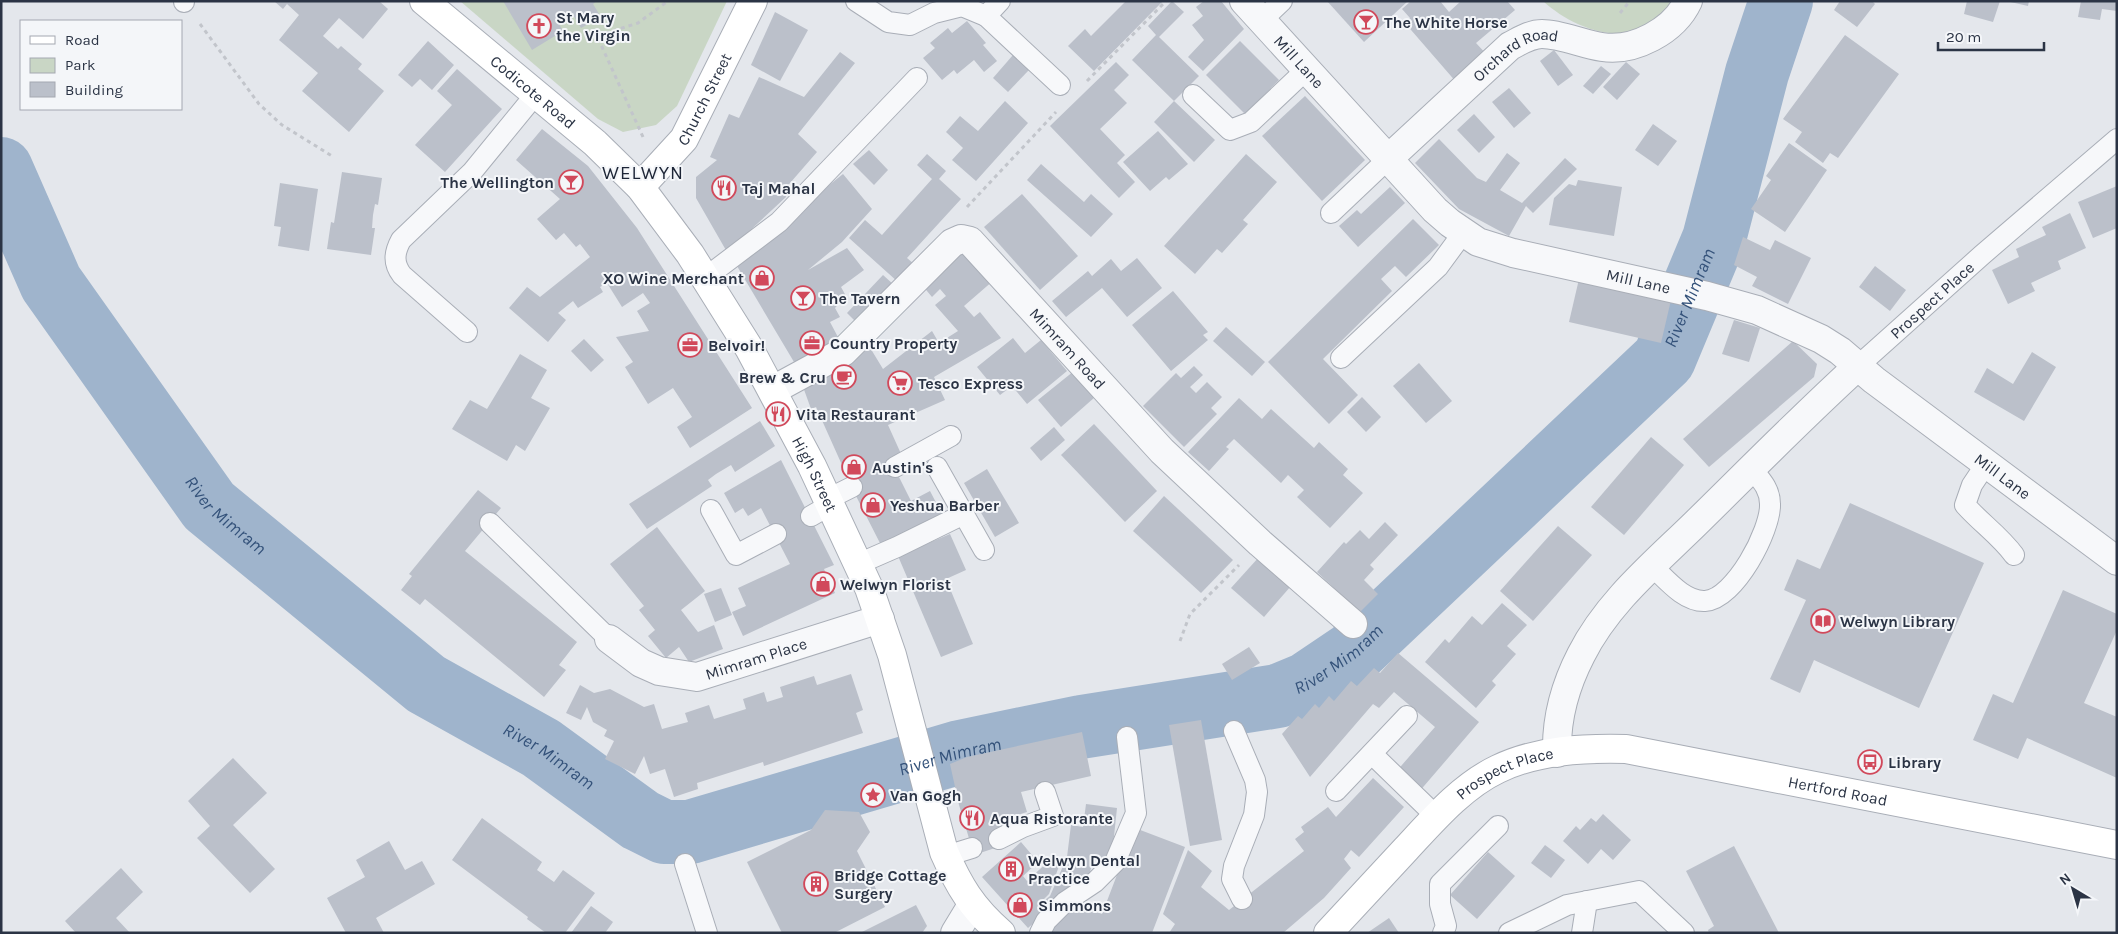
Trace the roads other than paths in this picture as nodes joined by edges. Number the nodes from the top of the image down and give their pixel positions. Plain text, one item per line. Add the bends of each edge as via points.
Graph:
1 (424, 1) edge
2 (753, 1) edge
3 (856, 1) edge
4 (1000, 1) edge
5 (1282, 1) edge
6 (1688, 1) edge
7 (1252, 11) edge
8 (986, 16) junction
9 (1306, 70) junction
10 (917, 78) dead end
11 (1060, 85) dead end
12 (535, 95) junction
13 (1193, 95) dead end
14 (2117, 139) edge
15 (1388, 159) junction
16 (640, 188) junction
17 (1332, 213) dead end
18 (1463, 233) junction
19 (705, 278) junction
20 (467, 332) dead end
21 (1341, 358) dead end
22 (1858, 366) junction
23 (773, 390) junction
24 (952, 436) dead end
25 (1986, 464) junction
26 (895, 467) dead end
27 (937, 467) dead end
28 (1751, 468) junction
29 (852, 487) dead end
30 (823, 507) junction
31 (711, 510) dead end
32 (964, 514) junction
33 (490, 523) dead end
34 (776, 534) dead end
35 (984, 550) dead end
36 (2014, 555) dead end
37 (2117, 561) edge
38 (858, 564) junction
39 (1652, 566) junction
40 (880, 619) junction
41 (1353, 624) dead end
42 (609, 639) joint
43 (1407, 716) dead end
44 (1234, 731) dead end
45 (1126, 737) dead end
46 (1557, 753) junction
47 (1372, 754) junction
48 (1336, 791) dead end
49 (1045, 792) dead end
50 (1437, 816) junction
51 (1498, 826) dead end
52 (999, 838) dead end
53 (2117, 845) edge
54 (972, 848) dead end
55 (946, 856) junction
56 (684, 864) dead end
57 (1242, 899) dead end
58 (1587, 901) junction
59 (972, 905) junction
60 (708, 933) edge
61 (955, 933) edge
62 (1001, 933) edge
63 (1040, 933) edge
64 (1328, 933) edge
65 (1443, 933) edge
66 (1509, 933) edge
67 (1582, 933) edge
68 (1684, 933) edge

1 - 12 street, Codicote Road
2 - 16 street, Church Street via 684,139
3 - 8 lane via 888,22 910,25 934,13 962,6
4 - 8 lane
5 - 7 lane
6 - 15 street, Orchard Road via 1664,30 1645,41 1628,45 1604,47 1542,34 1525,37 1510,46
7 - 9 street, Mill Lane
8 - 11 lane
9 - 13 lane via 1251,122 1230,130
9 - 15 street, Mill Lane
10 - 19 lane via 779,222
12 - 16 street, Codicote Road via 595,143
12 - 20 lane via 484,159 401,240 396,249 397,268 402,275
14 - 22 lane, Prospect Place
15 - 17 lane
15 - 18 street, Mill Lane via 1435,210
16 - 19 street, High Street via 675,231
18 - 21 lane via 1438,268
18 - 22 street, Mill Lane via 1478,242 1513,253 1671,287 1757,310 1821,339
19 - 23 street, High Street
22 - 25 street, Mill Lane
22 - 28 street, Prospect Place
23 - 30 street, High Street
23 - 41 street, Mimram Road via 843,352 952,243 961,239 970,241 1162,452
24 - 26 lane
25 - 36 lane via 1972,485 1965,505 2003,540
25 - 37 street, Mill Lane
27 - 32 lane
28 - 39 street, Prospect Place
28 - 39 lane via 1768,489 1768,521 1746,566 1733,584 1720,595 1705,601 1683,594
29 - 30 lane
30 - 38 street, High Street
31 - 34 lane via 736,555
32 - 35 lane
32 - 38 lane
33 - 42 lane
38 - 40 street, High Street
39 - 46 street, Prospect Place via 1605,615 1581,654 1564,692 1556,730
40 - 42 street, Mimram Place via 697,677 659,671 641,663
40 - 55 street, High Street
43 - 47 lane
44 - 57 lane via 1257,792 1254,815 1232,879
45 - 63 lane via 1136,813 1115,862 1095,882 1065,902 1046,921
46 - 50 street, Prospect Place via 1525,758 1497,769
46 - 53 street, Hertford Road via 1596,748 1626,749
47 - 48 lane
47 - 50 lane
49 - 52 lane via 1053,816
50 - 64 street, Prospect Place
51 - 65 lane via 1440,884 1440,904 1446,926
54 - 55 lane
55 - 59 street, High Street
56 - 60 lane
58 - 66 lane via 1567,905
58 - 67 lane
58 - 68 lane via 1639,890
59 - 61 street
59 - 62 street, High Street

